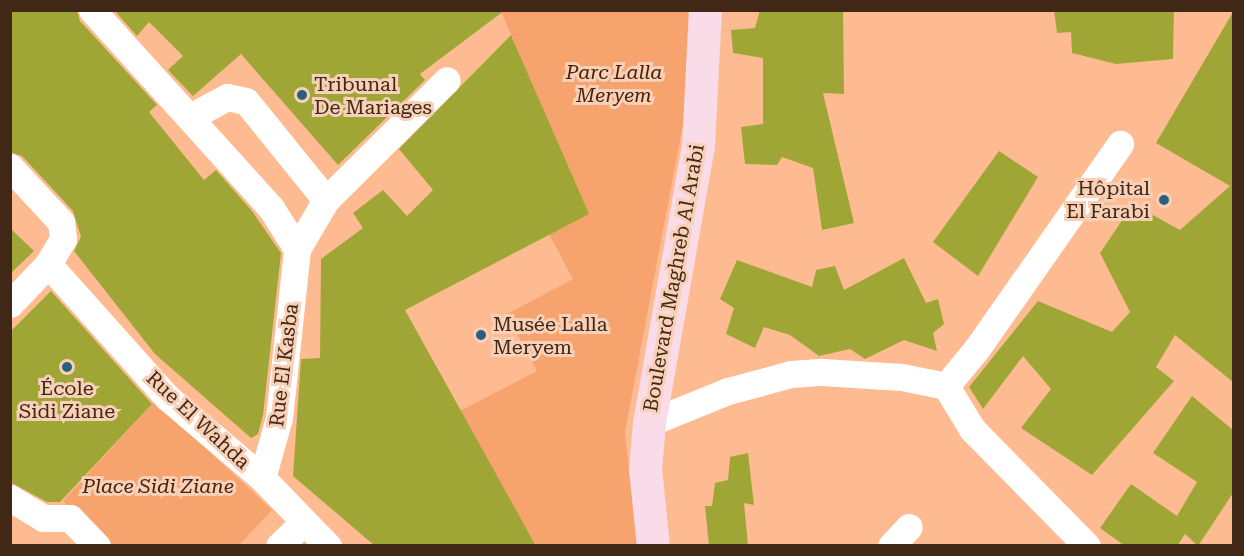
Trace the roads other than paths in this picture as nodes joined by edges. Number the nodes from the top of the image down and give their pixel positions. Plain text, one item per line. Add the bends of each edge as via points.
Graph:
1 (92, 10) edge
2 (705, 10) edge
3 (447, 81) dead end
4 (190, 117) junction
5 (1120, 144) dead end
6 (10, 167) edge
7 (326, 201) junction
8 (297, 249) junction
9 (48, 264) junction
10 (10, 304) edge
11 (946, 386) junction
12 (649, 423) junction
13 (262, 478) junction
14 (10, 498) edge
15 (303, 523) junction
16 (97, 546) edge
17 (279, 546) edge
18 (328, 546) edge
19 (653, 546) edge
20 (1087, 546) edge

1 - 4 street
2 - 12 main road, Boulevard Maghreb Al Arabi via 698,146
3 - 7 street
4 - 7 street via 227,97 246,101
4 - 8 street via 271,208
5 - 11 street via 978,347
6 - 9 street via 61,222 63,239
7 - 8 street
8 - 13 street, Rue El Kasba via 284,386 274,441
9 - 10 street
9 - 13 street, Rue El Wahda via 168,398
11 - 12 street via 902,377 791,374 728,391
11 - 20 street via 972,429
12 - 19 main road, Boulevard Maghreb Al Arabi via 645,469
13 - 15 street, Rue El Wahda
14 - 16 street via 43,518 70,518
15 - 17 street
15 - 18 street, Rue El Wahda

